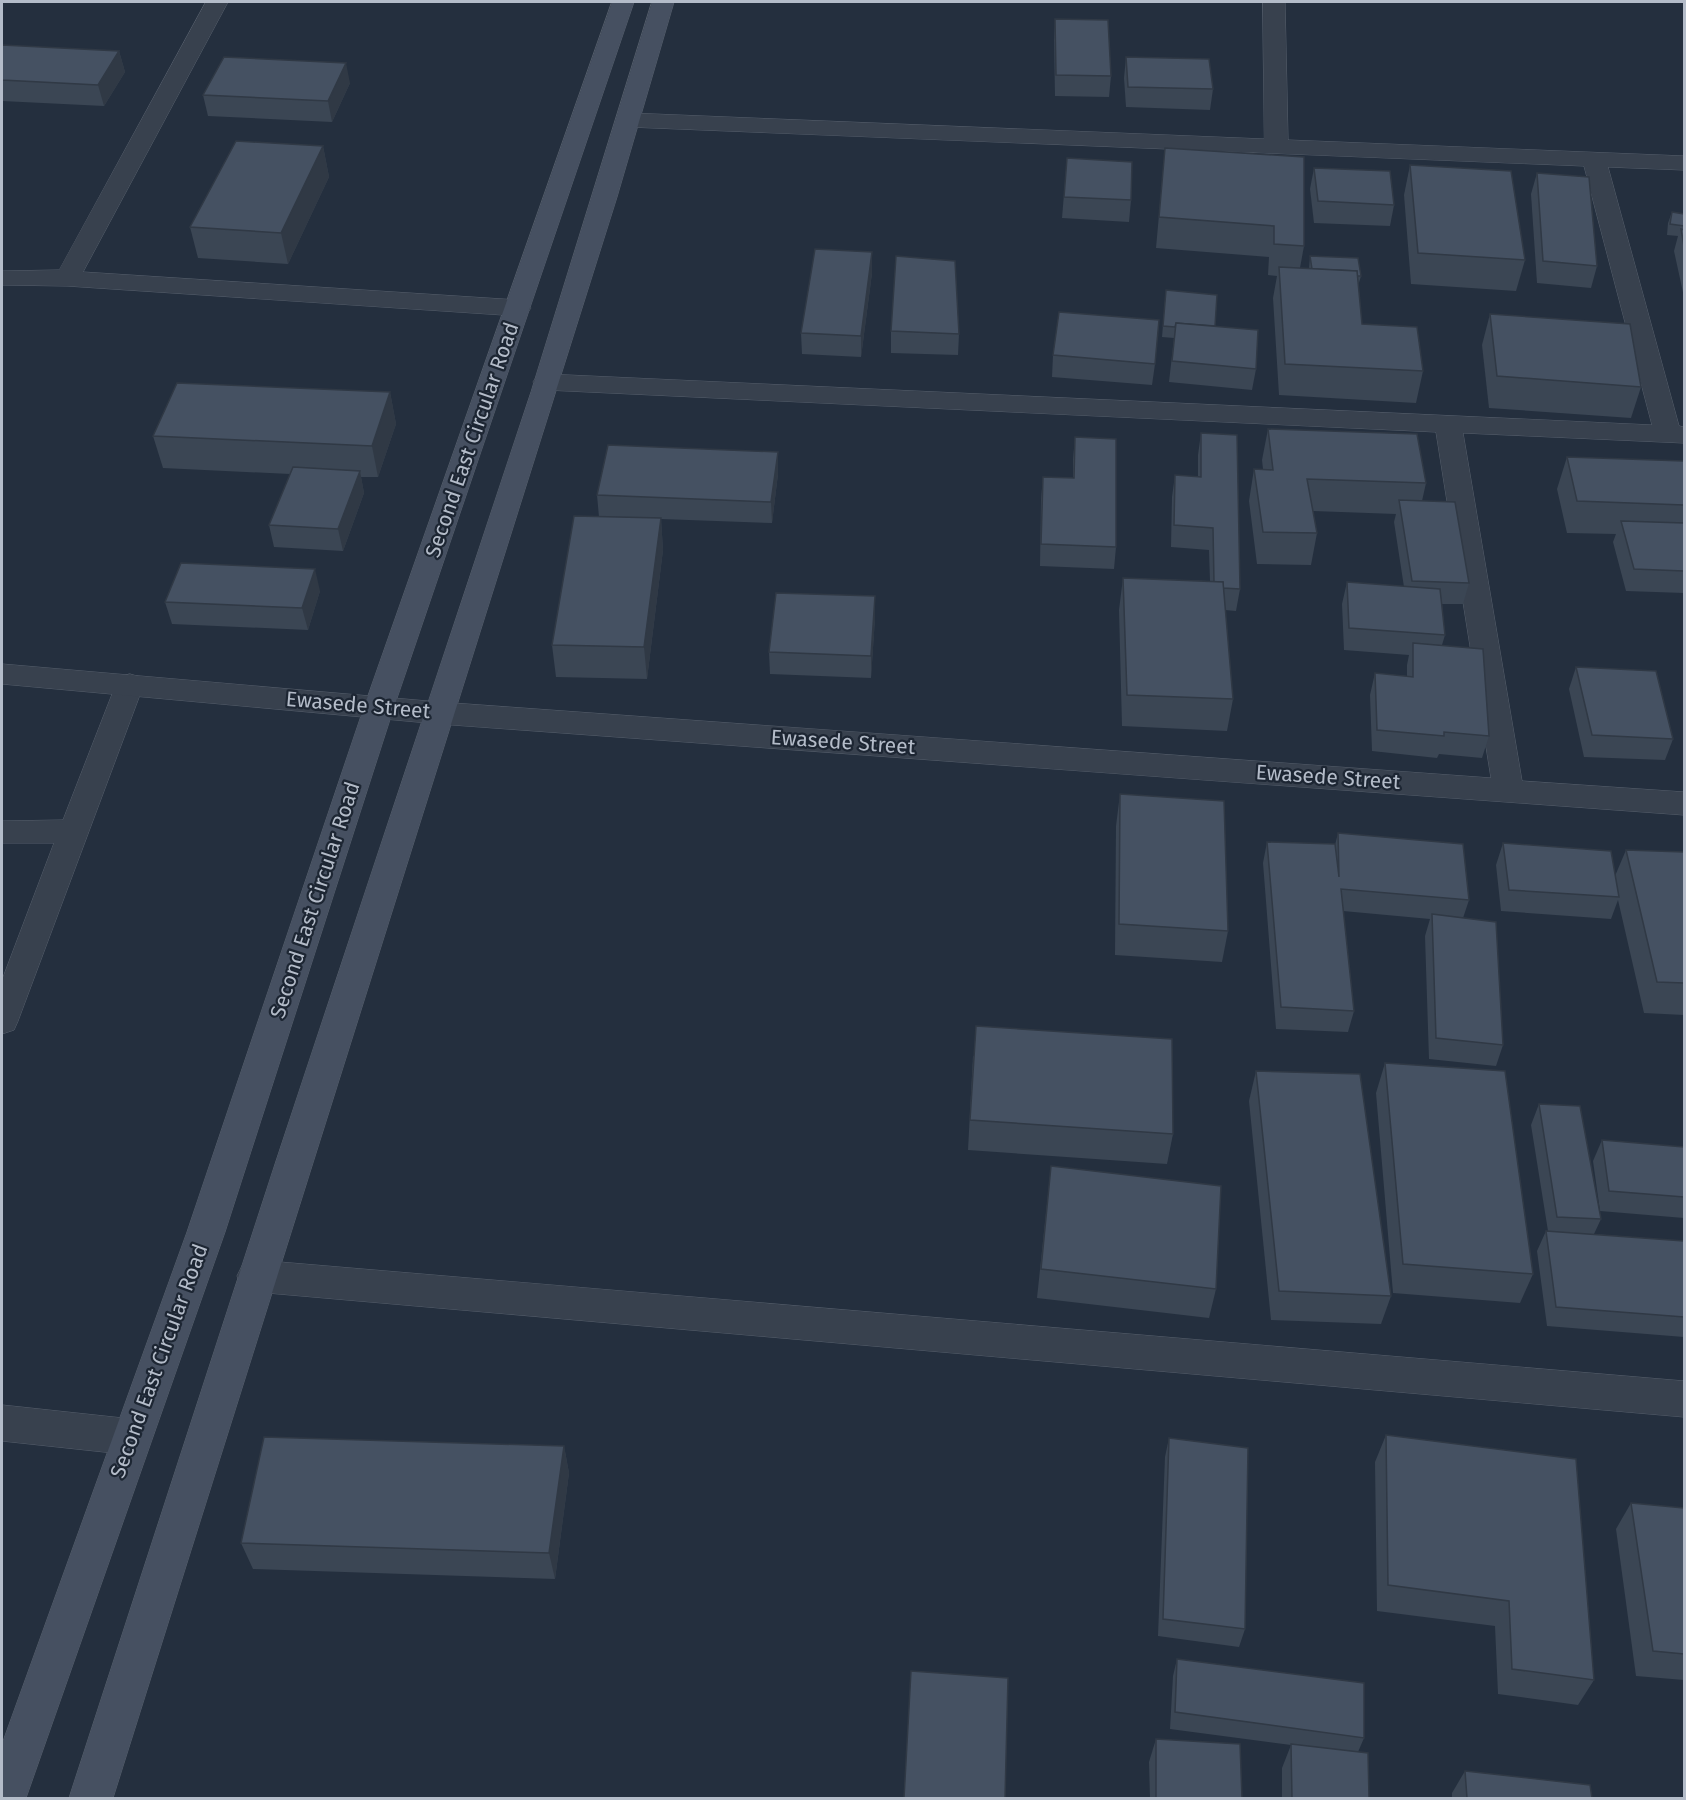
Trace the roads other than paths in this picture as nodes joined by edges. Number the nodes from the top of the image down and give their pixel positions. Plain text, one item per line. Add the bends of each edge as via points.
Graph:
1 (217, 2) edge
2 (623, 2) edge
3 (663, 2) edge
4 (1274, 2) edge
5 (629, 120) junction
6 (1276, 145) junction
7 (1594, 159) junction
8 (1684, 163) edge
9 (2, 278) edge
10 (67, 278) junction
11 (518, 308) junction
12 (546, 382) junction
13 (1448, 422) junction
14 (1676, 434) edge
15 (2, 674) edge
16 (130, 684) junction
17 (379, 707) junction
18 (439, 713) junction
19 (1508, 789) junction
20 (1684, 804) edge
21 (74, 831) junction
22 (2, 832) edge
23 (2, 1021) edge
24 (256, 1276) junction
25 (1684, 1400) edge
26 (2, 1423) edge
27 (132, 1437) junction
28 (4, 1798) edge
29 (91, 1798) edge

1 - 10 street
2 - 11 main road, Second East Circular Road
3 - 5 main road
4 - 6 street
5 - 6 street
5 - 12 main road
6 - 7 street
7 - 8 street
7 - 14 street
9 - 10 street
10 - 11 street
11 - 17 main road, Second East Circular Road
12 - 13 street
12 - 18 main road
13 - 14 street
13 - 19 street
15 - 16 street, Ewasede Street
16 - 17 street, Ewasede Street
16 - 21 lane
17 - 18 street, Ewasede Street
17 - 27 main road, Second East Circular Road via 206,1232
18 - 19 street, Ewasede Street
18 - 24 main road
19 - 20 street, Ewasede Street
21 - 22 lane
21 - 23 lane
24 - 25 street
24 - 29 main road
26 - 27 street
27 - 28 main road, Second East Circular Road

